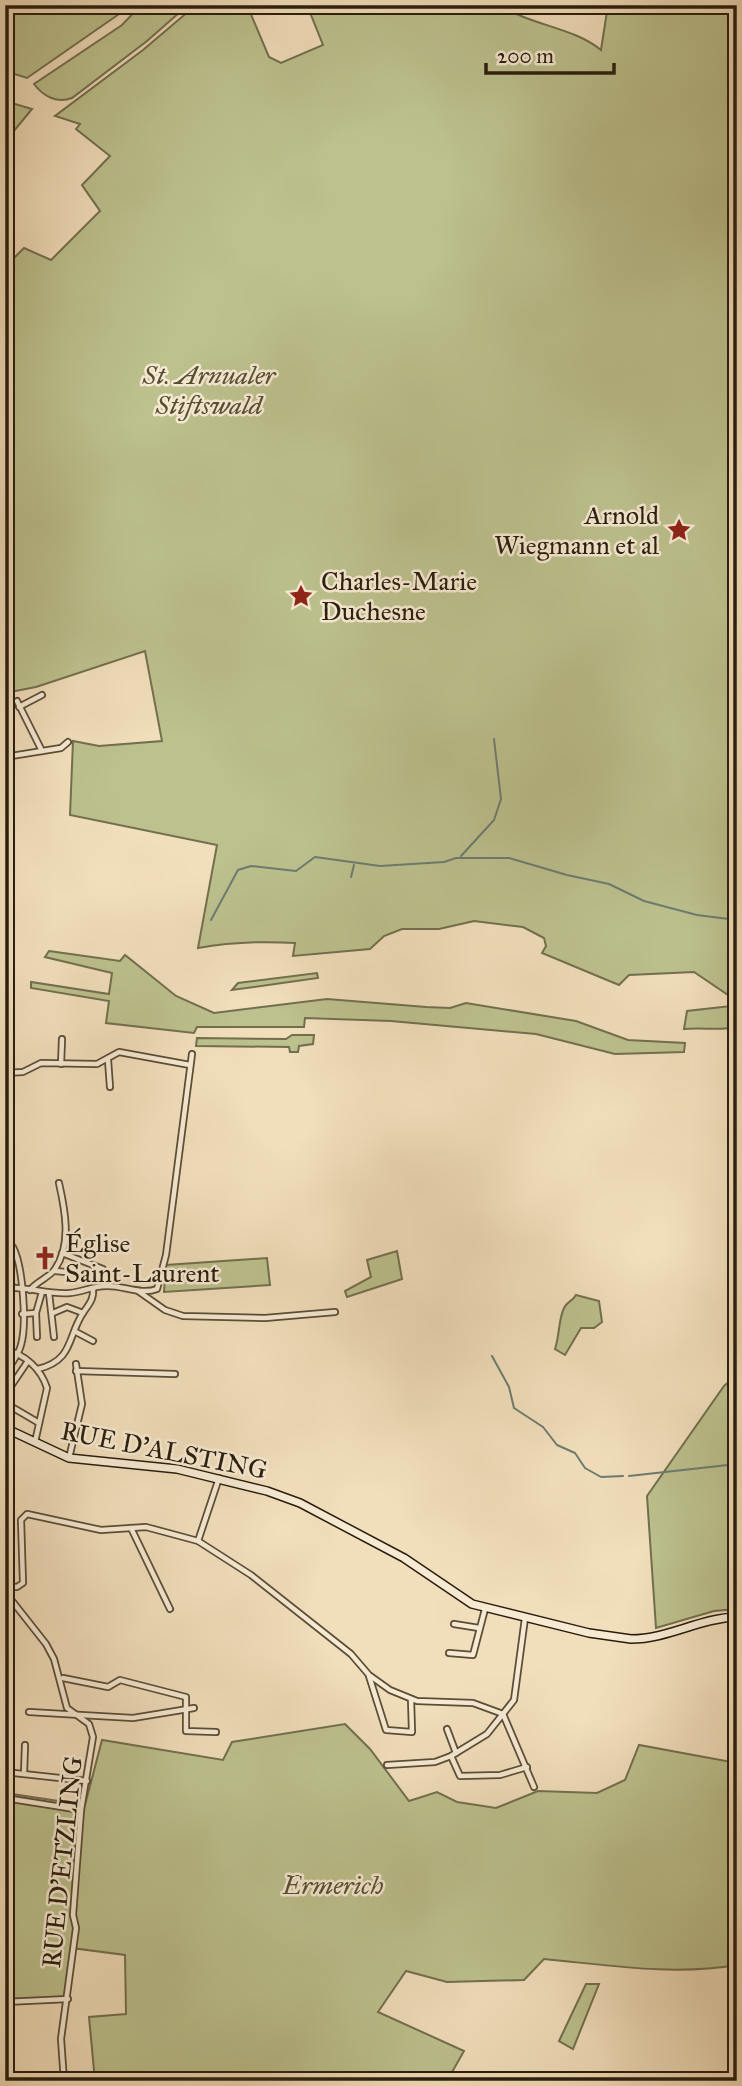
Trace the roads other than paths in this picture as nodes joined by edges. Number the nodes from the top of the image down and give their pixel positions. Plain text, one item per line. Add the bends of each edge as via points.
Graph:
1 (42, 695) dead end
2 (68, 742) dead end
3 (42, 751) junction
4 (5, 757) edge
5 (62, 1039) dead end
6 (192, 1055) dead end
7 (108, 1059) junction
8 (61, 1064) junction
9 (190, 1065) junction
10 (5, 1073) edge
11 (110, 1087) dead end
12 (6, 1108) edge
13 (59, 1183) dead end
14 (5, 1247) edge
15 (62, 1253) junction
16 (5, 1257) edge
17 (55, 1271) junction
18 (66, 1272) dead end
19 (107, 1286) junction
20 (12, 1287) junction
21 (26, 1287) junction
22 (5, 1288) edge
23 (93, 1288) junction
24 (137, 1290) junction
25 (42, 1293) junction
26 (50, 1293) junction
27 (335, 1312) dead end
28 (36, 1313) junction
29 (83, 1313) junction
30 (22, 1314) junction
31 (54, 1315) junction
32 (76, 1332) junction
33 (37, 1337) dead end
34 (54, 1337) dead end
35 (93, 1341) dead end
36 (5, 1350) edge
37 (17, 1352) junction
38 (29, 1362) junction
39 (76, 1364) dead end
40 (38, 1369) junction
41 (76, 1371) junction
42 (5, 1374) edge
43 (175, 1374) dead end
44 (5, 1395) edge
45 (5, 1403) edge
46 (39, 1423) junction
47 (5, 1428) edge
48 (34, 1443) junction
49 (69, 1458) junction
50 (219, 1478) junction
51 (131, 1528) junction
52 (198, 1541) junction
53 (5, 1586) edge
54 (5, 1592) edge
55 (170, 1609) dead end
56 (485, 1609) junction
57 (737, 1617) edge
58 (525, 1618) junction
59 (454, 1624) dead end
60 (479, 1628) junction
61 (449, 1653) dead end
62 (369, 1675) junction
63 (63, 1678) dead end
64 (411, 1699) junction
65 (191, 1708) junction
66 (29, 1712) dead end
67 (503, 1714) junction
68 (74, 1715) junction
69 (447, 1729) dead end
70 (216, 1732) dead end
71 (25, 1745) dead end
72 (454, 1755) junction
73 (387, 1765) dead end
74 (527, 1768) junction
75 (5, 1772) edge
76 (23, 1774) junction
77 (88, 1781) junction
78 (534, 1787) dead end
79 (5, 1798) edge
80 (81, 1810) junction
81 (68, 1999) junction
82 (5, 2002) edge
83 (64, 2081) edge

1 - 3 street via 18,704
2 - 3 street
3 - 4 street
5 - 8 street
6 - 9 street
7 - 8 street via 97,1064
7 - 9 street via 119,1052
7 - 11 street
8 - 10 street via 41,1063 23,1072
9 - 24 street via 160,1282 154,1291
10 - 12 street
13 - 15 street via 66,1217
14 - 21 street via 13,1247
15 - 17 street
15 - 19 street via 103,1269
16 - 20 street
17 - 18 street
17 - 21 street
19 - 23 street
19 - 24 street
20 - 21 street
20 - 22 street
21 - 25 street
21 - 30 street
23 - 26 street
23 - 29 street via 93,1300
24 - 27 street via 183,1316 265,1318
25 - 26 street
25 - 28 street
26 - 31 street
28 - 30 street
28 - 33 street
29 - 31 street via 67,1307
29 - 32 street
30 - 37 street via 22,1343
31 - 34 street
32 - 35 street
32 - 40 street via 67,1354
36 - 37 street
37 - 38 street
37 - 42 street
38 - 40 street
38 - 44 street
39 - 41 street
40 - 46 street via 47,1388
41 - 43 street
41 - 49 street via 82,1404
45 - 46 street
46 - 48 street
47 - 48 main road, RUE D'ALSTING
48 - 49 main road, RUE D'ALSTING
49 - 50 main road, RUE D'ALSTING
50 - 52 street
50 - 56 main road, RUE D'ALSTING via 300,1503 404,1558 457,1596
51 - 52 street
51 - 53 street via 101,1530 27,1514 21,1520 23,1583
51 - 55 street
52 - 62 street via 251,1574 351,1654
54 - 68 street, RUE D'ETZLING via 54,1659 60,1690
56 - 58 main road, RUE D'ALSTING
56 - 60 street
57 - 58 main road, RUE D'ALSTING via 716,1618 655,1638 621,1638
58 - 67 street via 514,1700
59 - 60 street
60 - 61 street via 473,1655
62 - 64 street
62 - 64 street via 386,1730 412,1732
63 - 65 street via 108,1687 120,1680 186,1697
64 - 67 street via 473,1703
65 - 68 street via 133,1718
65 - 70 street via 186,1731
66 - 68 street
67 - 72 street via 487,1734
67 - 74 street
68 - 77 street, RUE D'ETZLING via 89,1724 93,1737
69 - 72 street
71 - 76 street
72 - 73 street via 416,1765
72 - 74 street via 460,1776 500,1775
74 - 78 street
75 - 76 street
76 - 77 street
77 - 80 street, RUE D'ETZLING
79 - 80 street
80 - 81 street, RUE D'ETZLING
81 - 82 street
81 - 83 street, RUE D'ETZLING via 61,2039

